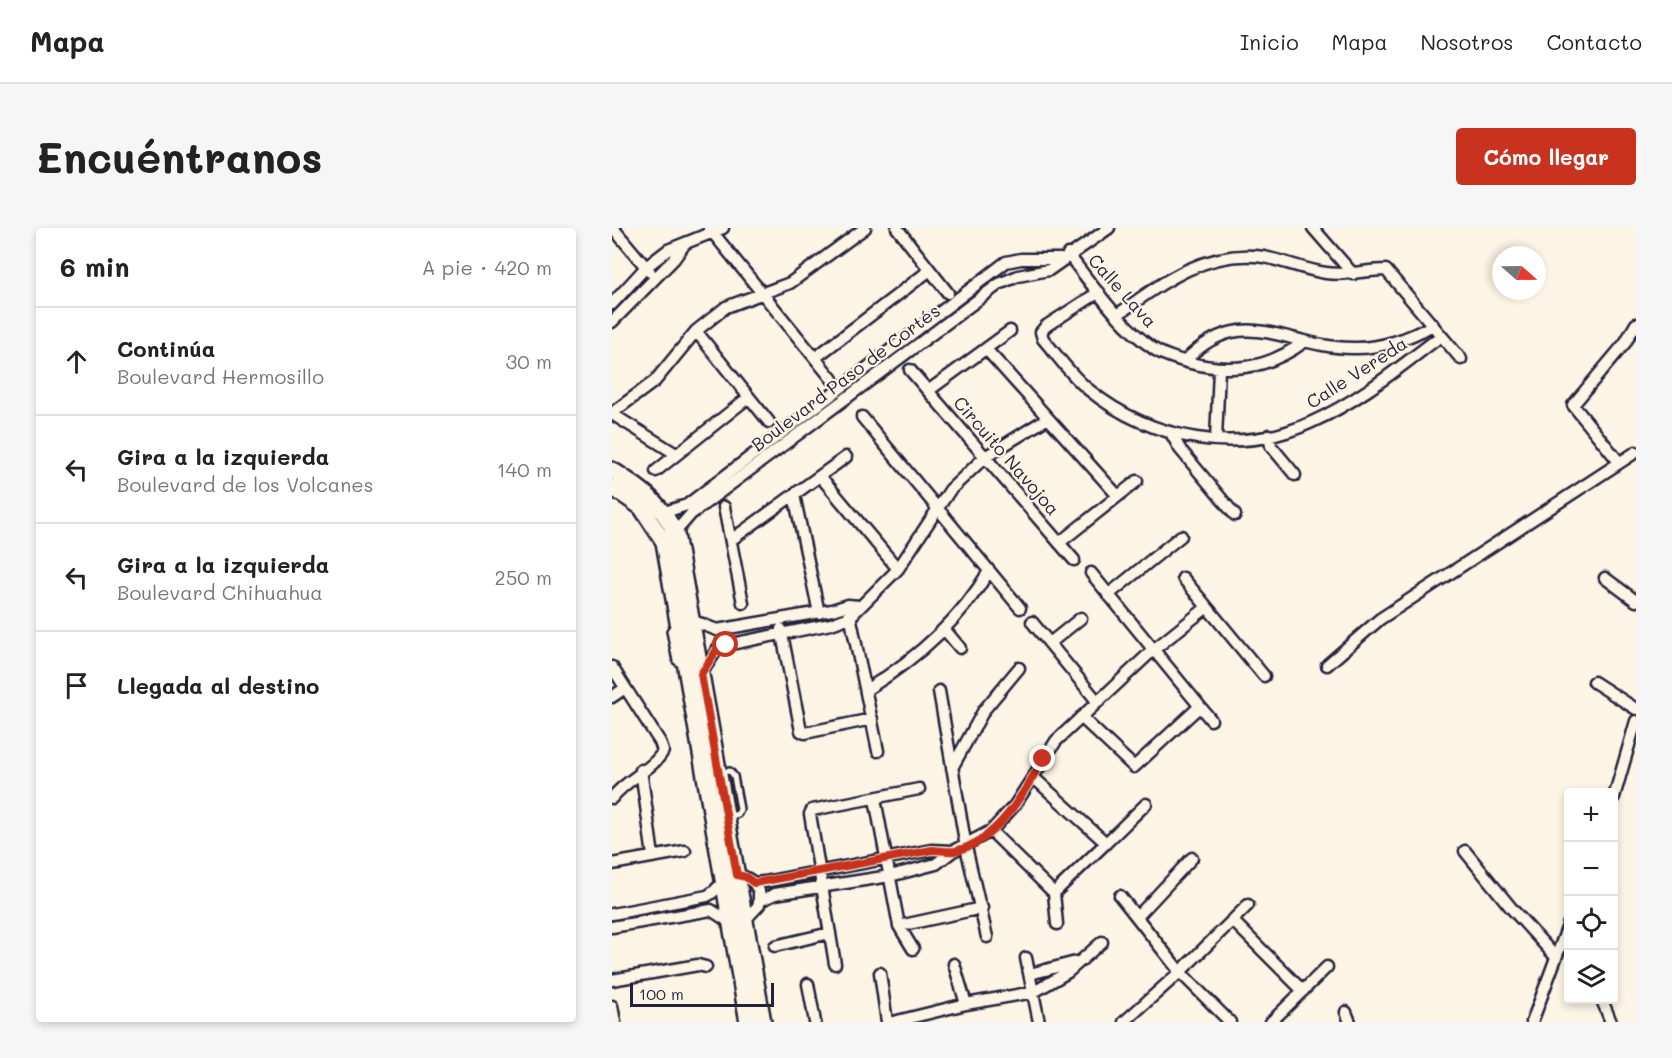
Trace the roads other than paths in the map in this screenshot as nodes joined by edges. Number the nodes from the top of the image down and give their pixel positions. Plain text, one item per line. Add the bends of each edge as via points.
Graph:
1 (613, 228) edge
2 (865, 228) edge
3 (897, 228) edge
4 (1109, 228) edge
5 (1312, 228) edge
6 (715, 230) edge
7 (684, 245) junction
8 (1064, 257) junction
9 (646, 267) junction
10 (930, 270) junction
11 (991, 273) junction
12 (1353, 274) junction
13 (654, 277) junction
14 (999, 284) junction
15 (761, 292) junction
16 (1099, 292) junction
17 (948, 293) dead end
18 (612, 304) edge
19 (1117, 315) junction
20 (612, 322) edge
21 (1636, 324) edge
22 (1433, 325) junction
23 (696, 331) junction
24 (1010, 331) dead end
25 (1442, 336) junction
26 (1304, 342) junction
27 (986, 349) junction
28 (815, 358) junction
29 (1461, 359) dead end
30 (1185, 361) junction
31 (1219, 369) junction
32 (910, 370) dead end
33 (831, 379) dead end
34 (844, 384) junction
35 (928, 391) junction
36 (853, 394) junction
37 (750, 398) junction
38 (612, 414) edge
39 (862, 417) dead end
40 (1048, 418) junction
41 (769, 422) dead end
42 (1171, 433) junction
43 (1269, 435) junction
44 (1216, 440) junction
45 (1636, 452) edge
46 (676, 454) junction
47 (846, 457) dead end
48 (985, 457) junction
49 (1619, 462) junction
50 (612, 470) edge
51 (656, 471) dead end
52 (1295, 475) dead end
53 (820, 476) junction
54 (1137, 481) dead end
55 (612, 487) edge
56 (794, 495) junction
57 (1118, 496) junction
58 (724, 507) dead end
59 (936, 507) junction
60 (665, 512) junction
61 (1235, 515) dead end
62 (1181, 536) dead end
63 (670, 538) junction
64 (731, 540) junction
65 (1059, 543) junction
66 (1074, 560) dead end
67 (898, 569) junction
68 (989, 571) junction
69 (1091, 573) dead end
70 (1183, 578) dead end
71 (1605, 578) dead end
72 (1108, 595) junction
73 (1636, 601) edge
74 (743, 603) dead end
75 (853, 606) junction
76 (1020, 608) dead end
77 (1206, 608) junction
78 (819, 613) junction
79 (850, 617) junction
80 (1081, 618) dead end
81 (684, 620) junction
82 (779, 620) junction
83 (1032, 622) dead end
84 (717, 630) junction
85 (945, 630) junction
86 (783, 634) junction
87 (1050, 643) junction
88 (718, 648) junction
89 (960, 648) dead end
90 (1152, 651) junction
91 (1327, 665) dead end
92 (612, 667) edge
93 (1019, 668) dead end
94 (701, 674) junction
95 (1264, 676) dead end
96 (1594, 682) dead end
97 (625, 688) junction
98 (866, 690) junction
99 (939, 691) dead end
100 (612, 698) edge
101 (1097, 701) junction
102 (1198, 707) junction
103 (1636, 709) edge
104 (1080, 717) junction
105 (872, 719) junction
106 (1210, 720) dead end
107 (1636, 720) edge
108 (878, 751) dead end
109 (952, 768) junction
110 (641, 770) junction
111 (711, 773) junction
112 (1033, 777) junction
113 (1617, 788) edge
114 (919, 789) dead end
115 (612, 798) edge
116 (874, 799) junction
117 (1146, 804) dead end
118 (720, 819) junction
119 (991, 831) junction
120 (1106, 843) junction
121 (966, 847) junction
122 (685, 851) dead end
123 (953, 851) junction
124 (1465, 851) dead end
125 (653, 856) junction
126 (1192, 858) dead end
127 (887, 859) junction
128 (612, 864) edge
129 (819, 872) junction
130 (890, 876) junction
131 (730, 877) junction
132 (754, 883) junction
133 (822, 888) junction
134 (1054, 893) junction
135 (713, 894) junction
136 (1120, 896) dead end
137 (760, 901) junction
138 (1248, 905) dead end
139 (982, 908) junction
140 (715, 911) junction
141 (612, 914) edge
142 (1137, 917) junction
143 (1232, 920) junction
144 (738, 921) junction
145 (1057, 924) dead end
146 (899, 926) junction
147 (612, 927) edge
148 (830, 933) junction
149 (1564, 934) edge
150 (987, 937) dead end
151 (1102, 942) dead end
152 (775, 946) dead end
153 (913, 949) dead end
154 (1554, 955) junction
155 (1026, 958) dead end
156 (1079, 961) junction
157 (835, 964) dead end
158 (954, 964) dead end
159 (706, 967) dead end
160 (1327, 967) dead end
161 (1180, 972) junction
162 (879, 973) dead end
163 (1030, 974) junction
164 (612, 980) edge
165 (808, 984) dead end
166 (1303, 991) junction
167 (1034, 992) junction
168 (966, 1004) junction
169 (1604, 1004) edge
170 (612, 1006) edge
171 (615, 1022) edge
172 (748, 1022) edge
173 (763, 1022) edge
174 (814, 1022) edge
175 (887, 1022) edge
176 (893, 1022) edge
177 (1039, 1022) edge
178 (1124, 1022) edge
179 (1230, 1022) edge
180 (1271, 1022) edge
181 (1532, 1022) edge
182 (1611, 1022) edge

1 - 9 street
2 - 15 street via 790,283
3 - 10 street
4 - 8 street, Boulevard Paso de Cortés
5 - 12 street
6 - 7 street
6 - 15 street
7 - 9 street via 668,249
7 - 13 street
8 - 11 street, Boulevard Paso de Cortés via 1006,262
8 - 14 street, Boulevard Paso de Cortés via 1049,270
8 - 16 street, Calle Lava
9 - 13 street
9 - 18 street
10 - 17 street
10 - 28 street
11 - 14 street
11 - 34 street, Boulevard Paso de Cortés
12 - 19 street via 1325,273 1260,256 1222,258 1174,275
12 - 22 street via 1386,270
13 - 20 street
14 - 36 street, Boulevard Paso de Cortés
15 - 23 street via 726,307
15 - 28 street
16 - 19 street, Calle Lava
16 - 42 street, Calle Vereda via 1046,326 1041,332 1043,339 1088,389 1129,417
19 - 30 street, Calle Lava via 1155,351
21 - 49 street via 1573,405
22 - 25 street
22 - 26 street via 1386,344 1356,348
23 - 37 street
23 - 38 street via 655,381
24 - 27 street, Circuito Navojoa
25 - 29 street
25 - 43 street, Calle Vereda via 1335,411 1310,424
26 - 30 street via 1259,330 1226,332 1210,339
26 - 31 street, Calle Lava via 1270,363
27 - 35 street, Circuito Navojoa
27 - 40 street
28 - 33 street
30 - 31 street, Calle Lava
31 - 44 street
32 - 35 street, Circuito Navojoa
34 - 36 street
34 - 60 street, Boulevard Paso de Cortés via 687,505
35 - 48 street, Circuito Navojoa
36 - 63 street, Boulevard Paso de Cortés via 691,514
37 - 41 street
37 - 46 street
38 - 46 street
39 - 59 street
40 - 48 street
40 - 57 street
42 - 44 street, Calle Vereda
42 - 61 street
43 - 44 street, Calle Vereda via 1241,441
43 - 52 street via 1270,446
45 - 49 street
46 - 51 street
47 - 53 street
48 - 59 street
48 - 65 street, Circuito Navojoa
49 - 91 street via 1380,619
50 - 60 street via 646,492
53 - 56 street
53 - 67 street
54 - 57 street, Circuito Navojoa
55 - 63 street via 641,507
56 - 64 street
56 - 78 street
57 - 65 street, Circuito Navojoa
58 - 64 street
59 - 67 street
59 - 68 street
60 - 63 street
62 - 72 street
63 - 81 street
64 - 74 street
65 - 66 street, Circuito Navojoa
67 - 75 street via 882,587
68 - 76 street
68 - 85 street
69 - 72 street
70 - 77 street
71 - 73 street
72 - 90 street
75 - 78 street
75 - 79 street
77 - 90 street
77 - 95 street
78 - 82 street
79 - 86 street
79 - 98 street
80 - 87 street
81 - 84 street
81 - 94 street
81 - 111 street via 685,666
82 - 84 street
82 - 86 street
83 - 87 street
84 - 88 street
85 - 89 street
85 - 98 street
86 - 88 street
86 - 105 street via 801,731
87 - 101 street
88 - 94 street
90 - 101 street
90 - 102 street
92 - 97 street
93 - 109 street via 984,710
94 - 111 street
96 - 103 street
97 - 100 street
97 - 110 street via 663,751
98 - 105 street
99 - 109 street
101 - 104 street
102 - 104 street via 1134,768
102 - 106 street
104 - 112 street via 1056,741
105 - 108 street
107 - 113 street
109 - 121 street
110 - 115 street
110 - 125 street
111 - 118 street
111 - 118 lane via 730,771 734,776 740,812
112 - 119 street
112 - 120 street
114 - 116 street
116 - 127 street
116 - 129 street via 812,810
117 - 120 street
118 - 131 street
119 - 121 street
119 - 134 street
120 - 134 street
121 - 123 street
121 - 139 street
122 - 125 street
123 - 127 street via 932,850
123 - 130 street via 936,864
124 - 154 street
125 - 128 street
126 - 142 street
127 - 129 street
127 - 130 street
129 - 132 street
129 - 133 street
130 - 133 street
130 - 146 street
131 - 132 street via 746,877
131 - 135 street
131 - 144 street
132 - 137 street
133 - 137 street via 775,894
133 - 148 street
134 - 145 street
135 - 140 street
135 - 141 street
136 - 142 street
137 - 144 street via 757,910
138 - 143 street
139 - 146 street
139 - 150 street
140 - 144 street via 720,918
140 - 147 street
142 - 161 street
143 - 161 street
143 - 166 street
144 - 172 street
144 - 173 street
146 - 153 street
148 - 152 street
148 - 157 street
149 - 154 street
151 - 156 street
154 - 181 street
155 - 163 street
156 - 163 street
156 - 167 street
158 - 168 street
159 - 164 street via 698,964
160 - 166 street
161 - 178 street
161 - 179 street
162 - 175 street
163 - 167 street
165 - 174 street
166 - 180 street
167 - 168 street
167 - 177 street
168 - 176 street
169 - 182 street
170 - 171 street

